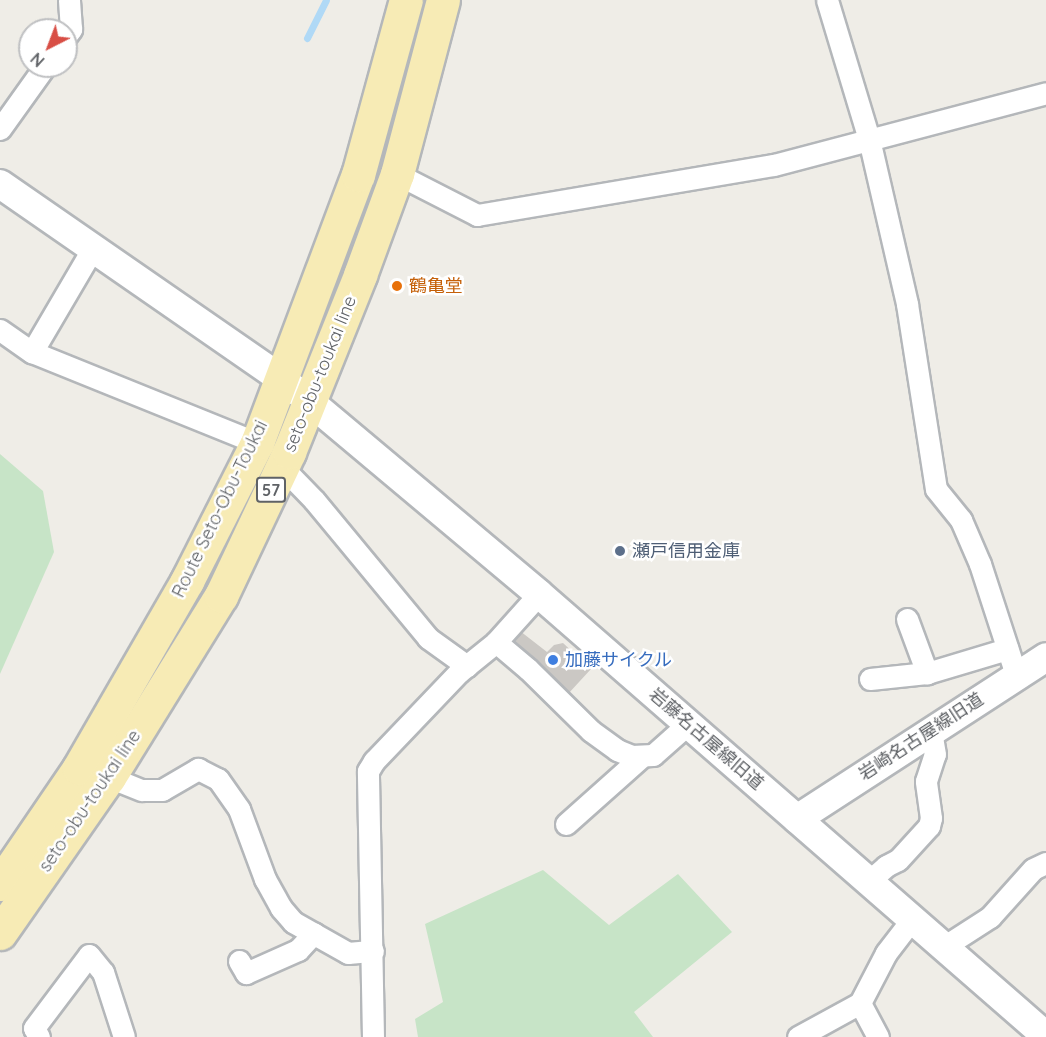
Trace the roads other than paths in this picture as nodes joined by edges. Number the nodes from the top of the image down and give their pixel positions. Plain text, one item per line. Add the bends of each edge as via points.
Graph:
1 (69, 0) edge
2 (406, 0) edge
3 (443, 0) edge
4 (827, 0) edge
5 (70, 18) edge
6 (36, 78) edge
7 (1046, 93) edge
8 (0, 129) edge
9 (869, 139) junction
10 (397, 174) junction
11 (0, 184) edge
12 (93, 248) junction
13 (0, 330) edge
14 (32, 352) junction
15 (280, 378) junction
16 (309, 401) junction
17 (257, 443) junction
18 (282, 467) junction
19 (539, 594) junction
20 (907, 619) dead end
21 (496, 642) junction
22 (1007, 649) junction
23 (1046, 657) edge
24 (467, 666) junction
25 (927, 673) junction
26 (1016, 675) junction
27 (870, 680) dead end
28 (689, 723) junction
29 (931, 731) junction
30 (640, 758) junction
31 (109, 777) junction
32 (797, 819) junction
33 (566, 824) dead end
34 (1046, 863) edge
35 (869, 881) junction
36 (0, 884) edge
37 (913, 918) junction
38 (0, 933) edge
39 (314, 933) junction
40 (945, 946) junction
41 (373, 951) junction
42 (239, 961) dead end
43 (860, 1003) junction
44 (1046, 1036) edge
45 (39, 1037) edge
46 (124, 1037) edge
47 (373, 1037) edge
48 (798, 1037) edge
49 (878, 1037) edge

1 - 5 street
2 - 15 main road, Route Seto-Obu-Toukai / 57 via 358,175
3 - 10 main road, seto-obu-toukai line / 57
4 - 9 street
6 - 8 street
7 - 9 street
9 - 10 street via 774,165 477,215
9 - 22 street via 907,304 936,489 961,520 980,564
10 - 16 main road, seto-obu-toukai line / 57
11 - 12 street, 岩藤名古屋線旧道
12 - 14 street
12 - 15 street, 岩藤名古屋線旧道
13 - 14 street
14 - 17 street
15 - 16 street, 岩藤名古屋線旧道
15 - 17 main road, Route Seto-Obu-Toukai / 57
16 - 18 main road, seto-obu-toukai line / 57
16 - 19 street, 岩藤名古屋線旧道
17 - 36 main road, Route Seto-Obu-Toukai / 57 via 187,581 79,768
18 - 24 street via 428,638
18 - 31 main road, seto-obu-toukai line / 57 via 221,596
19 - 21 street
19 - 28 street, 岩藤名古屋線旧道
20 - 25 street
21 - 24 street
21 - 30 street via 591,731 617,750
22 - 25 street
22 - 26 street
23 - 26 street, 岩崎名古屋線旧道
24 - 41 street via 368,771
25 - 27 street
26 - 29 street, 岩崎名古屋線旧道
28 - 30 street via 653,755
28 - 32 street, 岩藤名古屋線旧道
29 - 32 street, 岩崎名古屋線旧道
29 - 35 street via 935,754 926,781 929,826 898,860
30 - 33 street
31 - 38 main road, seto-obu-toukai line / 57
31 - 39 street via 142,790 162,790 198,769 219,779 238,809 281,908 293,922
32 - 35 street, 岩藤名古屋線旧道
34 - 40 street via 1033,869 990,917
35 - 37 street, 岩藤名古屋線旧道
37 - 40 street, 岩藤名古屋線旧道
37 - 43 street via 886,953
39 - 41 street via 348,953
39 - 42 street via 298,950 246,973
40 - 44 street, 岩藤名古屋線旧道
41 - 47 street
43 - 48 street
43 - 49 street
45 - 46 street via 34,1028 89,955 102,972

